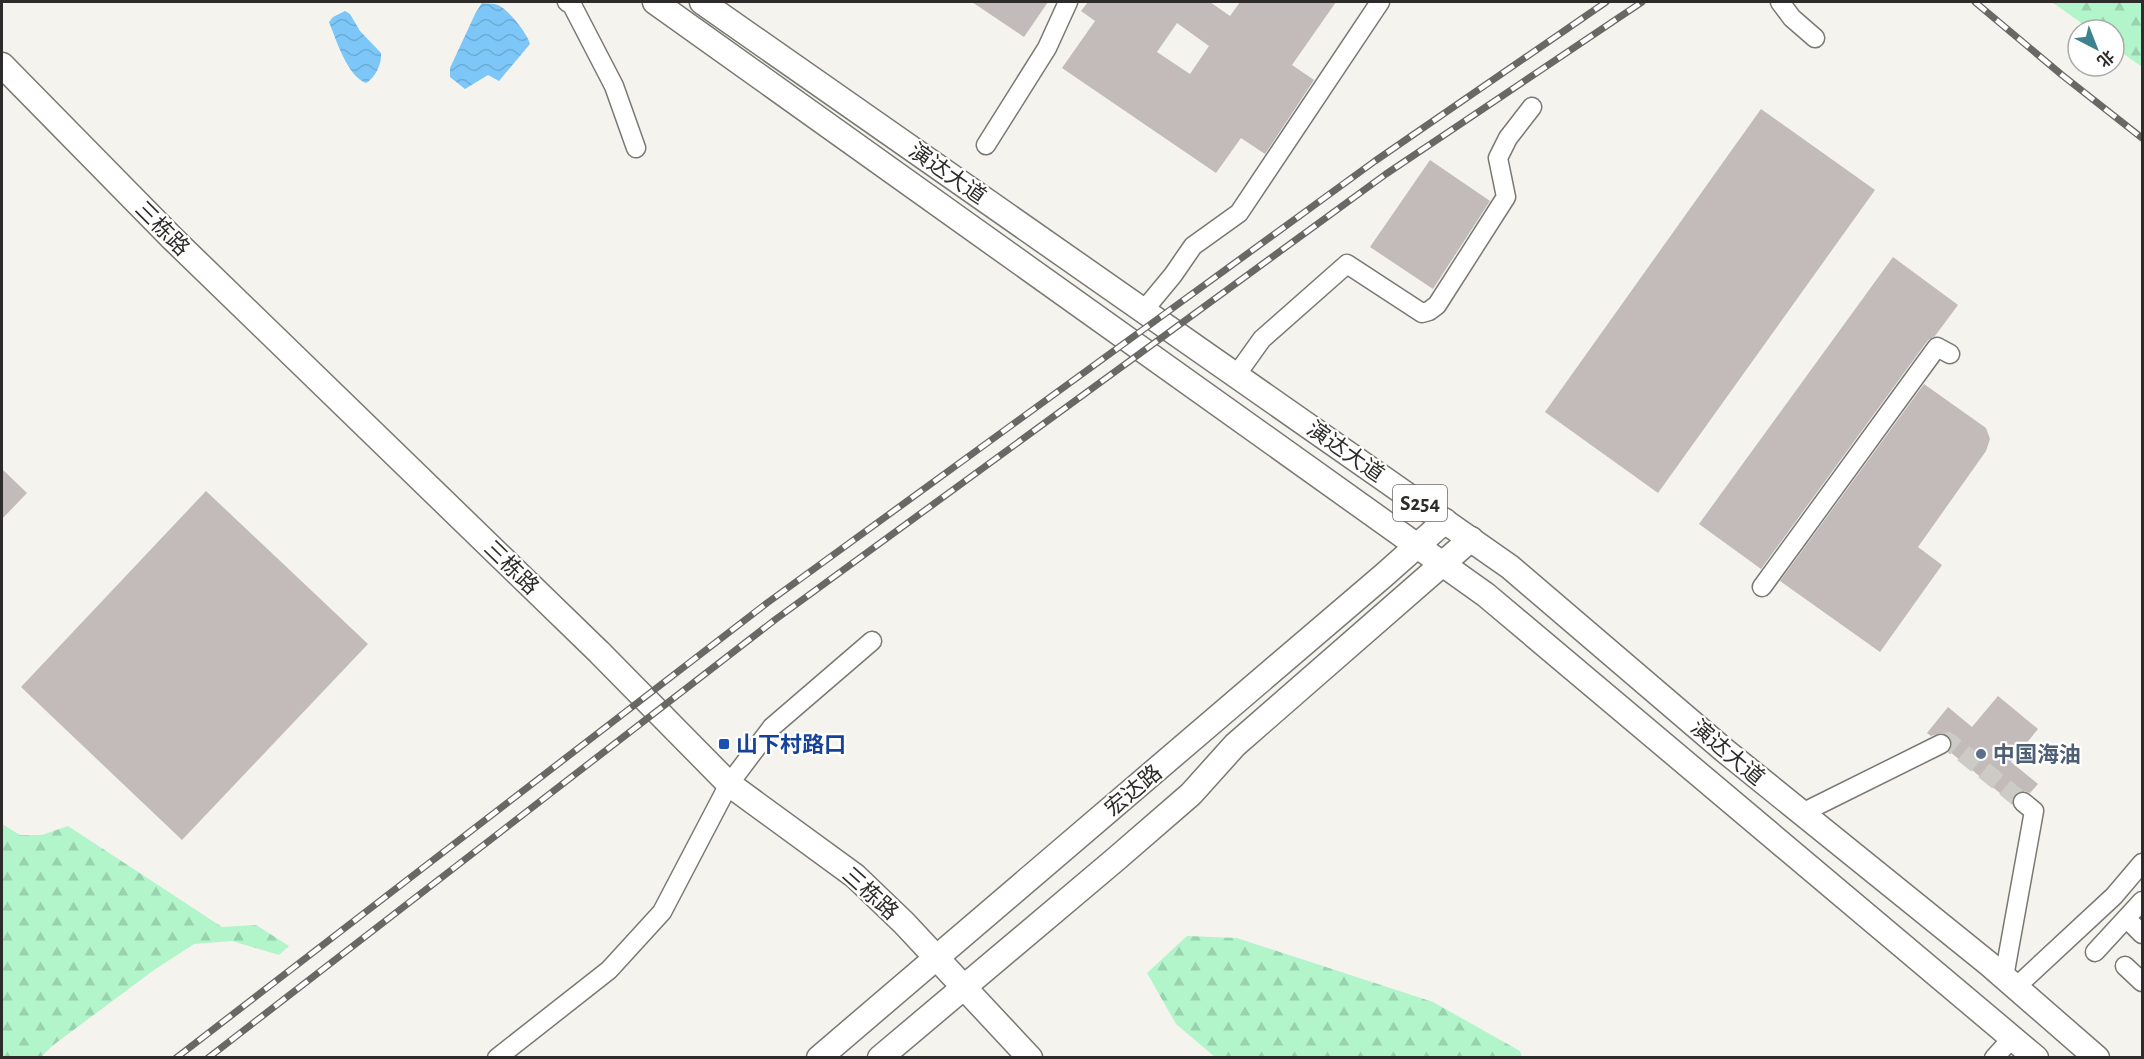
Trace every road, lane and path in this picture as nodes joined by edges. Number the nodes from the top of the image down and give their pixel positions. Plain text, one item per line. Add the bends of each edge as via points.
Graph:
1 (655, 2) edge
2 (702, 2) edge
3 (1068, 2) edge
4 (1380, 2) edge
5 (1780, 2) edge
6 (571, 3) edge
7 (1815, 38) dead end
8 (2, 65) edge
9 (1532, 107) dead end
10 (986, 145) dead end
11 (636, 148) dead end
12 (1144, 310) junction
13 (1950, 354) dead end
14 (1237, 374) junction
15 (1445, 521) junction
16 (1471, 539) junction
17 (1418, 545) junction
18 (1443, 564) junction
19 (1762, 587) dead end
20 (872, 641) dead end
21 (1941, 744) dead end
22 (729, 784) junction
23 (2023, 802) tunnel mouth
24 (1802, 813) junction
25 (2142, 863) edge
26 (2142, 901) edge
27 (2127, 919) junction
28 (2142, 934) edge
29 (2095, 952) dead end
30 (936, 957) junction
31 (2125, 966) dead end
32 (2142, 981) edge
33 (2010, 982) junction
34 (964, 986) junction
35 (2013, 1037) junction
36 (497, 1058) edge
37 (819, 1058) edge
38 (880, 1058) edge
39 (1030, 1058) edge
40 (1994, 1058) edge
41 (2036, 1058) edge
42 (2097, 1058) edge

1 - 17 main road, 演达大道 / S254
2 - 12 main road, 演达大道 / S254
3 - 10 street via 1047,48
4 - 12 street via 1239,213 1193,246
5 - 7 street
6 - 11 street via 614,86
8 - 22 main road, 三栋路 via 173,239 591,644
9 - 14 street via 1498,158 1506,196 1437,305 1422,313 1347,264 1262,339
12 - 14 main road, 演达大道 / S254
13 - 19 street via 1937,347
14 - 15 main road, 演达大道 / S254
15 - 16 main road, 演达大道 / S254
15 - 17 main road, 宏达路
16 - 18 main road, 宏达路
16 - 24 main road, 演达大道 / S254 via 1510,567
17 - 18 main road, 演达大道 / S254
17 - 30 main road, 宏达路
18 - 34 main road, 宏达路 via 1235,745 1191,794
18 - 35 main road, 演达大道 / S254 via 1537,637
20 - 22 street via 772,727
21 - 24 street
22 - 30 main road, 三栋路 via 855,876
22 - 36 street via 662,912 609,970
23 - 33 street via 2034,811
24 - 33 main road, 演达大道 / S254
25 - 33 street via 2114,896
26 - 27 street
27 - 28 street
27 - 29 street
30 - 34 main road, 三栋路
30 - 37 main road, 宏达路
31 - 32 street
33 - 42 main road, 演达大道 / S254
34 - 38 main road, 宏达路
34 - 39 main road, 三栋路
35 - 40 street
35 - 41 main road, 演达大道 / S254

